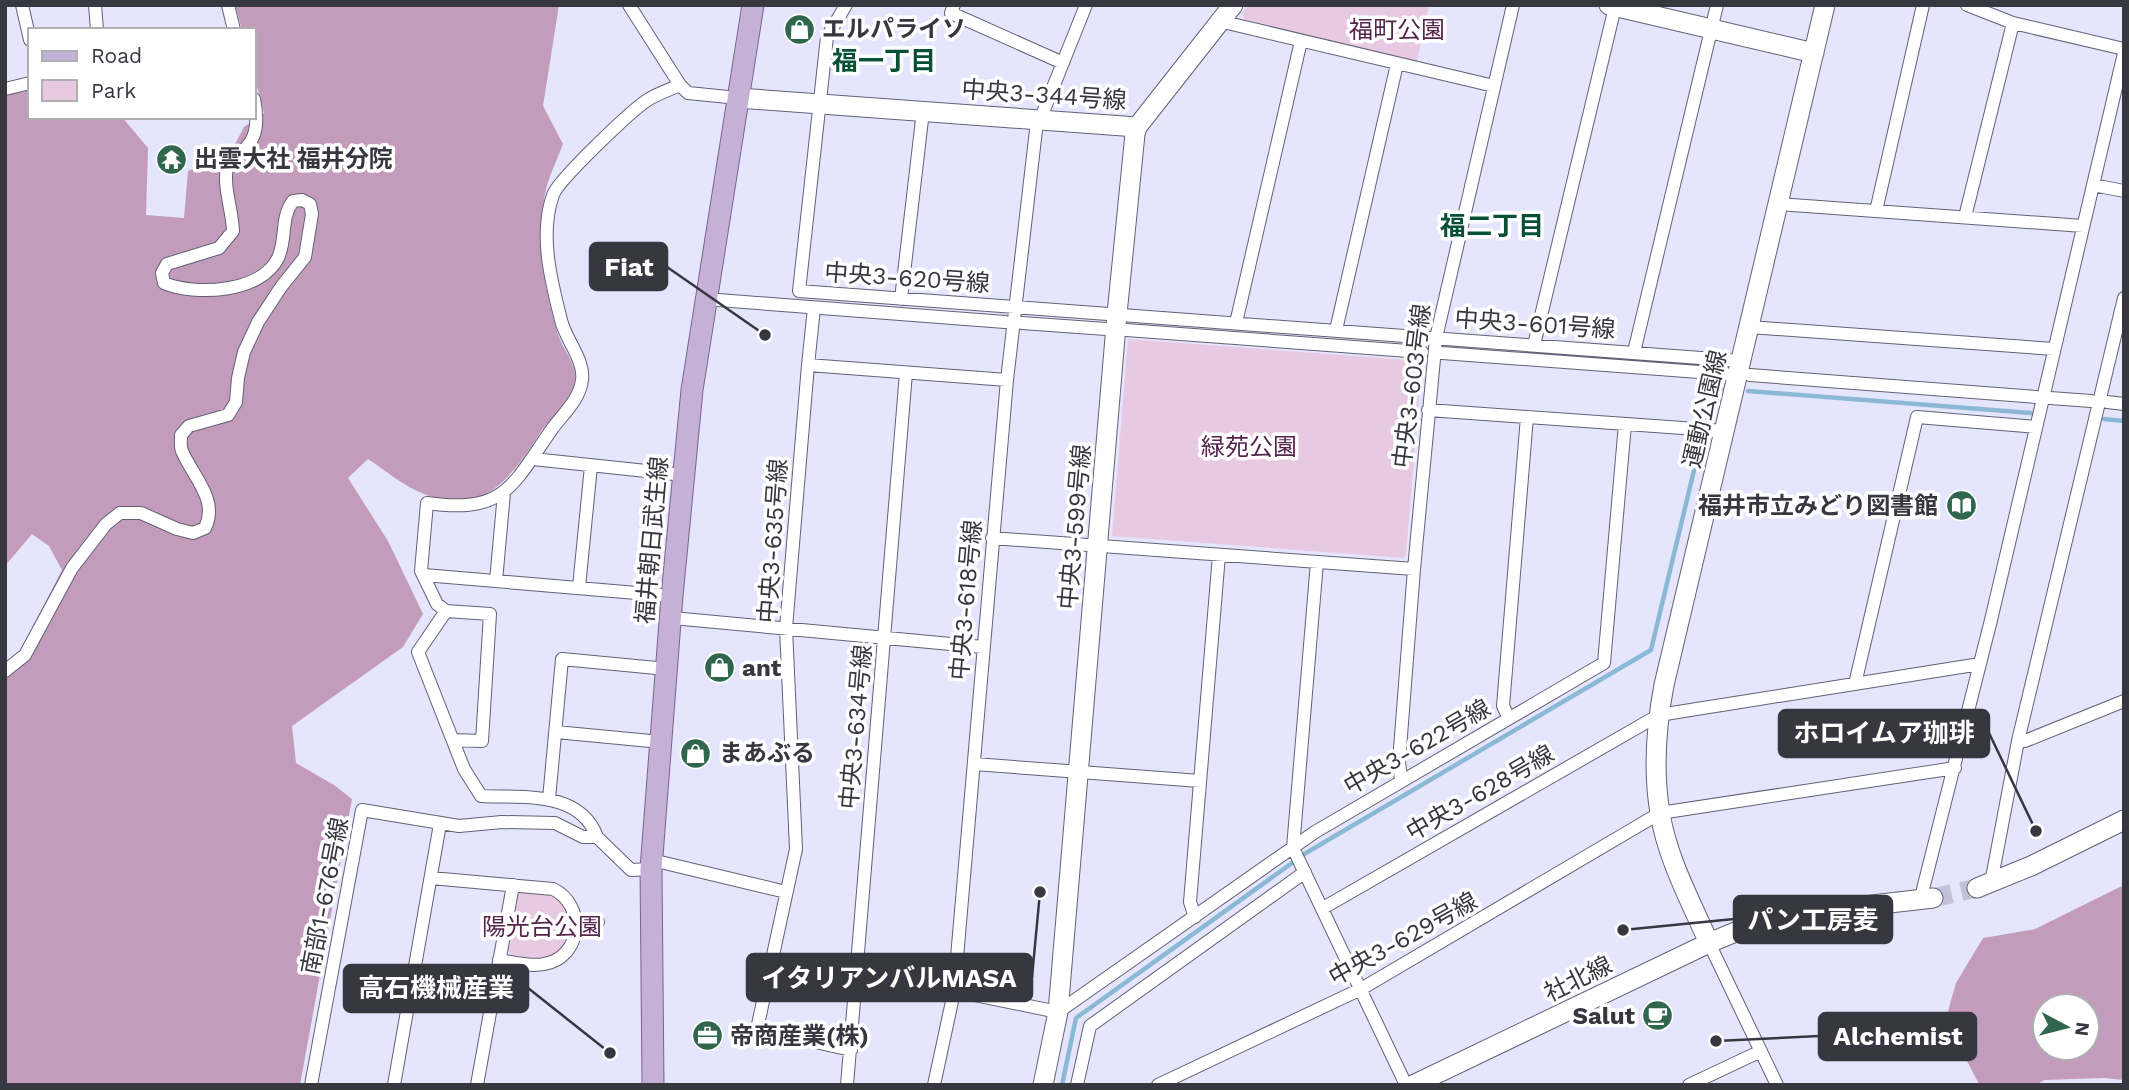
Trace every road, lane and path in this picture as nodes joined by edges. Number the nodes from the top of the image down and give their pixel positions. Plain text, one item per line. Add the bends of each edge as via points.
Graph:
1 (22, 5) edge
2 (228, 5) edge
3 (629, 5) edge
4 (753, 5) edge
5 (846, 5) edge
6 (954, 5) edge
7 (1086, 5) edge
8 (1233, 5) edge
9 (1513, 5) edge
10 (1717, 5) edge
11 (1825, 5) edge
12 (1923, 5) edge
13 (1967, 5) edge
14 (99, 6) edge
15 (1612, 6) edge
16 (1219, 21) junction
17 (2013, 23) junction
18 (97, 28) edge
19 (234, 28) edge
20 (1711, 29) junction
21 (28, 31) edge
22 (1301, 41) junction
23 (2124, 51) edge
24 (1814, 53) junction
25 (1063, 63) junction
26 (1397, 64) junction
27 (28, 83) edge
28 (680, 85) junction
29 (1494, 86) junction
30 (5, 89) edge
31 (738, 98) junction
32 (821, 103) junction
33 (923, 110) junction
34 (256, 112) edge
35 (1041, 119) junction
36 (1137, 127) junction
37 (2093, 185) junction
38 (2124, 191) edge
39 (1778, 204) junction
40 (1876, 211) junction
41 (1965, 217) junction
42 (2083, 226) junction
43 (2124, 298) edge
44 (901, 299) junction
45 (718, 300) dead end
46 (1016, 307) junction
47 (814, 308) junction
48 (1005, 322) dead end
49 (1022, 323) dead end
50 (1236, 323) junction
51 (1116, 325) junction
52 (1749, 327) junction
53 (1336, 330) junction
54 (1436, 338) junction
55 (1534, 345) junction
56 (2118, 346) edge
57 (2054, 349) junction
58 (1422, 352) dead end
59 (1634, 352) junction
60 (1442, 353) dead end
61 (807, 365) junction
62 (1739, 370) junction
63 (906, 373) junction
64 (1007, 380) junction
65 (2036, 397) dead end
66 (2050, 398) dead end
67 (2091, 401) dead end
68 (2107, 402) dead end
69 (2124, 404) edge
70 (1428, 410) junction
71 (1527, 417) junction
72 (1625, 424) junction
73 (2036, 427) junction
74 (1725, 431) junction
75 (533, 460) junction
76 (591, 466) junction
77 (684, 475) junction
78 (505, 493) junction
79 (992, 538) junction
80 (1098, 546) junction
81 (1219, 555) junction
82 (1317, 562) junction
83 (1414, 569) junction
84 (424, 575) junction
85 (496, 580) junction
86 (579, 587) junction
87 (672, 596) junction
88 (446, 611) junction
89 (672, 618) junction
90 (786, 628) junction
91 (885, 638) junction
92 (984, 647) junction
93 (1980, 664) junction
94 (667, 669) junction
95 (5, 671) edge
96 (1855, 684) junction
97 (2124, 701) edge
98 (1659, 715) junction
99 (1509, 718) junction
100 (556, 732) junction
101 (453, 740) junction
102 (661, 741) junction
103 (2018, 741) junction
104 (974, 764) junction
105 (1955, 768) junction
106 (1079, 772) junction
107 (1401, 780) junction
108 (1200, 781) junction
109 (549, 799) junction
110 (1660, 814) junction
111 (2124, 820) edge
112 (440, 824) junction
113 (597, 837) junction
114 (1299, 860) junction
115 (652, 865) junction
116 (431, 878) junction
117 (513, 885) junction
118 (1984, 885) joint
119 (786, 892) junction
120 (1927, 900) joint
121 (1323, 908) junction
122 (1195, 917) junction
123 (577, 921) junction
124 (598, 922) dead end
125 (1709, 943) junction
126 (499, 960) junction
127 (857, 971) junction
128 (1360, 989) junction
129 (954, 992) junction
130 (1058, 1012) junction
131 (851, 1050) junction
132 (1761, 1051) junction
133 (311, 1085) edge
134 (394, 1085) edge
135 (477, 1085) edge
136 (653, 1085) edge
137 (847, 1085) edge
138 (934, 1085) edge
139 (1043, 1085) edge
140 (1077, 1085) edge
141 (1158, 1085) edge
142 (1406, 1085) edge
143 (1413, 1085) edge
144 (1689, 1085) edge
145 (1777, 1085) edge

1 - 21 street
2 - 19 street
3 - 28 street
4 - 31 main road, 福井朝日武生線
5 - 32 street via 827,37
6 - 25 street via 951,13
7 - 25 street, 中央3-618号線
8 - 16 street
9 - 29 street, 中央3-603号線
10 - 20 street
11 - 24 street, 運動公園線
12 - 40 street
13 - 17 street
14 - 18 street
15 - 20 street
15 - 55 street
16 - 22 street
16 - 36 street
17 - 23 street
17 - 41 street
20 - 24 street
20 - 59 street
22 - 26 street
22 - 50 street
23 - 37 street
24 - 39 street, 運動公園線
25 - 35 street, 中央3-618号線
26 - 29 street
26 - 53 street
27 - 30 street
28 - 31 street via 688,93
28 - 75 street via 649,98 628,114 554,191 547,242 552,286 583,378 569,408
29 - 54 street, 中央3-603号線
31 - 32 street, 中央3-344号線
31 - 77 main road, 福井朝日武生線 via 692,390
32 - 33 street, 中央3-344号線
32 - 44 street, 中央3-620号線 via 799,291
33 - 35 street, 中央3-344号線
33 - 44 street
34 - 95 street via 255,137 227,166 224,181 233,231 219,248 167,264 162,273 164,283 192,291 258,279 278,257 285,212 293,201 310,204 305,257 271,301 244,352 236,402 228,415 189,426 181,435 181,450 206,494 211,517 205,528 192,533 141,513 120,513 72,568 25,655
35 - 36 street, 中央3-344号線
35 - 46 street, 中央3-618号線 via 1036,130
36 - 51 street, 中央3-599号線
37 - 38 street
37 - 42 street
39 - 40 street
39 - 52 street, 運動公園線
40 - 41 street
41 - 42 street
42 - 57 street
43 - 56 street
44 - 46 street, 中央3-620号線
45 - 47 street
46 - 51 street, 中央3-620号線
46 - 64 street, 中央3-618号線
47 - 48 street
47 - 61 street, 中央3-635号線
49 - 51 street
50 - 51 street, 中央3-601号線
50 - 53 street, 中央3-601号線
51 - 58 street
51 - 80 street, 中央3-599号線
52 - 57 street
52 - 62 street, 運動公園線
53 - 54 street, 中央3-601号線
54 - 55 street, 中央3-601号線
54 - 70 street, 中央3-603号線
55 - 59 street, 中央3-601号線
56 - 103 street
57 - 73 street
59 - 62 street, 中央3-601号線
60 - 62 street
61 - 63 street
61 - 90 street, 中央3-635号線
62 - 65 street
62 - 74 street, 運動公園線
63 - 64 street
63 - 91 street, 中央3-634号線
64 - 79 street, 中央3-618号線
66 - 67 street
68 - 69 street
70 - 71 street
70 - 83 street, 中央3-603号線
71 - 72 street
71 - 99 street via 1503,706
72 - 74 street
72 - 99 street, 中央3-622号線 via 1604,663
73 - 93 street
73 - 96 street via 1917,417
74 - 98 street, 運動公園線
75 - 76 street
75 - 78 street
76 - 77 street
76 - 86 street
77 - 87 main road, 福井朝日武生線
78 - 84 street via 458,507 427,503
78 - 85 street
79 - 80 street
79 - 92 street, 中央3-618号線
80 - 81 street
80 - 106 street, 中央3-599号線
81 - 82 street
81 - 108 street
82 - 83 street
82 - 114 street
83 - 107 street, 中央3-603号線
84 - 85 street
84 - 88 street via 437,604
85 - 86 street
86 - 87 street
87 - 89 main road, 福井朝日武生線
88 - 101 street via 418,652
88 - 101 street via 490,614 482,741
89 - 90 street
89 - 94 main road, 福井朝日武生線
90 - 91 street
90 - 119 street, 中央3-635号線 via 796,849
91 - 92 street
91 - 127 street, 中央3-634号線
92 - 104 street, 中央3-618号線
93 - 96 street
93 - 105 street
94 - 100 street via 562,659
94 - 102 main road, 福井朝日武生線
96 - 98 street
97 - 103 street
98 - 110 street, 運動公園線
98 - 121 street, 中央3-628号線
99 - 107 street, 中央3-622号線
100 - 102 street
100 - 109 street
101 - 109 street via 481,796
102 - 115 main road, 福井朝日武生線
103 - 118 street
104 - 106 street
104 - 129 street, 中央3-618号線
105 - 110 street
105 - 120 street
106 - 108 street
106 - 130 street, 中央3-599号線
107 - 114 street, 中央3-622号線
108 - 122 street via 1190,902
109 - 113 street via 573,808 592,823
110 - 125 street, 運動公園線 via 1676,867
110 - 128 street, 中央3-629号線
111 - 118 street
112 - 113 street, 南部1-676号線 via 555,823 583,837
112 - 116 street
112 - 133 street, 南部1-676号線 via 362,810
113 - 115 street, 南部1-676号線 via 631,870
114 - 121 street
114 - 122 street, 中央3-622号線
114 - 140 street via 1090,1026
115 - 119 street, 南部1-676号線
115 - 136 main road, 福井朝日武生線
116 - 117 street
116 - 134 street
117 - 123 street via 563,894
117 - 126 street
119 - 131 street, 中央3-635号線 via 757,1029
120 - 125 street, 社北線 via 1803,913
121 - 128 street
122 - 130 street, 中央3-622号線
123 - 124 street
123 - 126 street via 573,942 558,958 545,964
125 - 132 street
125 - 143 street, 社北線
126 - 135 street
127 - 129 street
127 - 131 street, 中央3-634号線
128 - 141 street, 中央3-629号線
128 - 142 street
129 - 130 street
129 - 138 street, 中央3-618号線
130 - 139 street, 中央3-599号線
131 - 137 street, 中央3-634号線
132 - 144 street
132 - 145 street

